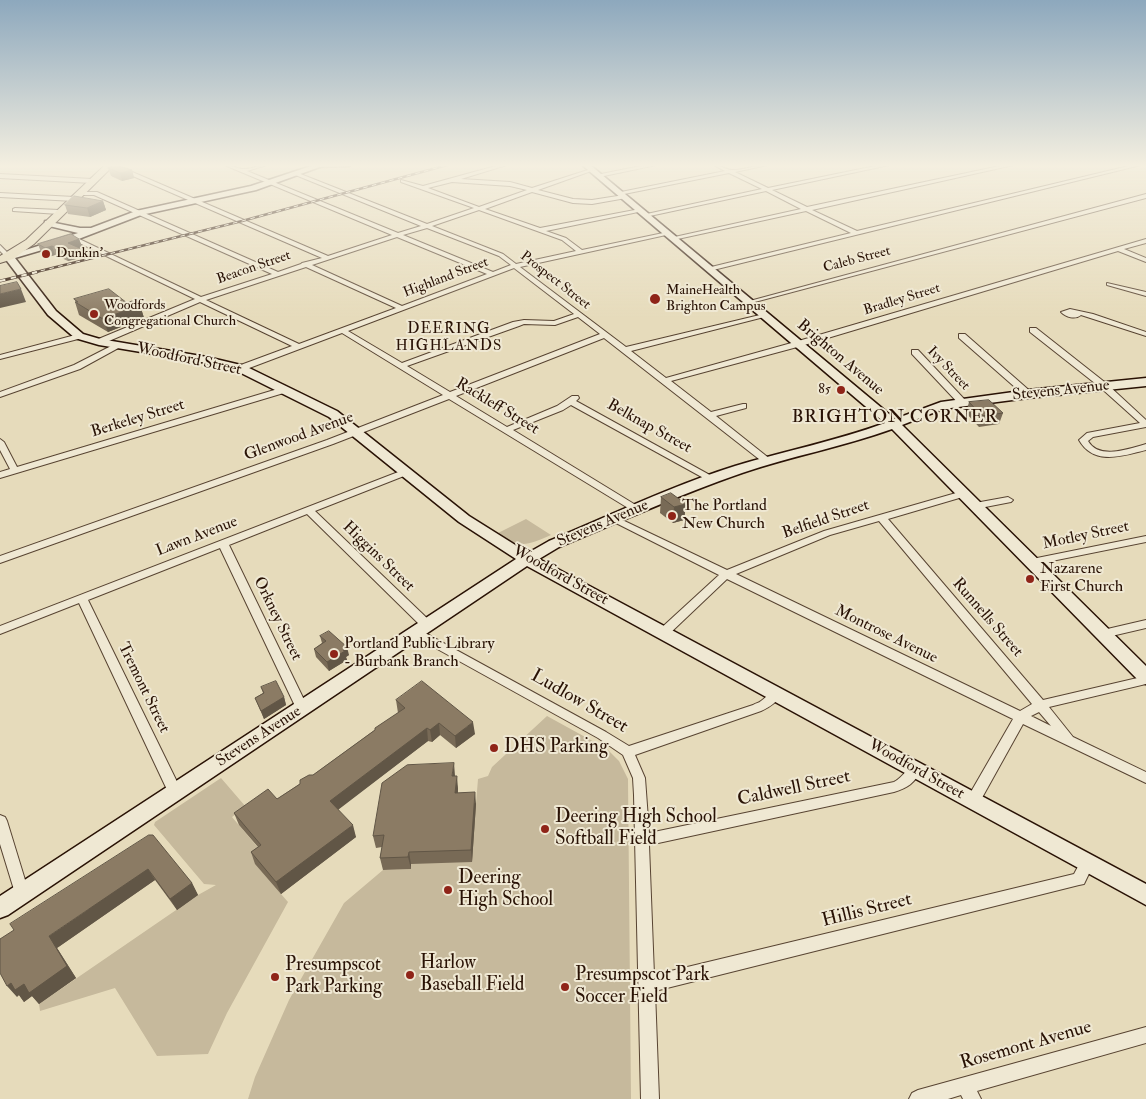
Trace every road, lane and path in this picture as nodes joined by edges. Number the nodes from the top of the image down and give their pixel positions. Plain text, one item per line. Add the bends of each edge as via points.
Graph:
1 (56, 215) edge
2 (133, 215) edge
3 (144, 215) edge
4 (229, 215) edge
5 (347, 215) edge
6 (401, 215) edge
7 (458, 215) edge
8 (495, 215) edge
9 (629, 215) edge
10 (645, 215) edge
11 (776, 215) edge
12 (821, 215) edge
13 (929, 215) edge
14 (1074, 215) edge
15 (48, 223) junction
16 (426, 225) junction
17 (539, 231) junction
18 (856, 233) junction
19 (78, 235) junction
20 (394, 235) junction
21 (669, 236) junction
22 (1146, 241) edge
23 (0, 247) edge
24 (1118, 249) junction
25 (580, 251) junction
26 (326, 257) junction
27 (5, 259) edge
28 (1146, 260) edge
29 (304, 264) junction
30 (515, 266) junction
31 (709, 268) junction
32 (276, 273) junction
33 (492, 274) junction
34 (1109, 284) dead end
35 (1146, 294) edge
36 (201, 300) junction
37 (749, 302) junction
38 (402, 308) junction
39 (1077, 313) dead end
40 (578, 316) junction
41 (764, 316) junction
42 (342, 330) junction
43 (1033, 330) dead end
44 (1146, 334) edge
45 (605, 335) junction
46 (79, 336) junction
47 (962, 336) dead end
48 (99, 342) junction
49 (798, 344) junction
50 (118, 346) junction
51 (297, 346) junction
52 (624, 350) junction
53 (915, 352) dead end
54 (0, 357) edge
55 (401, 366) junction
56 (241, 368) junction
57 (664, 381) junction
58 (1146, 382) edge
59 (1104, 386) junction
60 (284, 390) junction
61 (1028, 394) junction
62 (0, 395) edge
63 (450, 395) junction
64 (964, 403) junction
65 (743, 406) dead end
66 (710, 415) junction
67 (1146, 424) edge
68 (894, 425) junction
69 (506, 430) junction
70 (356, 432) junction
71 (0, 442) edge
72 (1146, 448) edge
73 (767, 461) junction
74 (15, 471) junction
75 (406, 472) junction
76 (0, 475) edge
77 (712, 479) junction
78 (963, 494) junction
79 (1008, 500) dead end
80 (976, 506) junction
81 (636, 509) junction
82 (308, 510) junction
83 (881, 517) junction
84 (613, 519) junction
85 (1146, 539) edge
86 (223, 543) junction
87 (527, 559) junction
88 (0, 560) edge
89 (1032, 562) junction
90 (725, 575) junction
91 (82, 598) junction
92 (1146, 624) edge
93 (422, 628) junction
94 (0, 630) edge
95 (663, 633) junction
96 (1103, 634) junction
97 (1146, 679) edge
98 (776, 694) junction
99 (1040, 705) junction
100 (302, 708) junction
101 (1020, 717) junction
102 (1069, 740) junction
103 (628, 752) junction
104 (915, 770) junction
105 (1146, 778) edge
106 (175, 792) junction
107 (973, 801) junction
108 (0, 821) edge
109 (643, 840) junction
110 (1086, 863) junction
111 (22, 893) junction
112 (1146, 895) edge
113 (0, 908) edge
114 (647, 985) junction
115 (1146, 1035) edge
116 (968, 1092) edge
117 (650, 1099) edge
118 (918, 1099) edge

1 - 15 highway
2 - 19 main road
3 - 32 street
4 - 26 street
5 - 20 street
6 - 16 street, Prospect Street
7 - 16 street, Beacon Street
8 - 17 street
9 - 17 street
10 - 21 main road, Brighton Avenue
11 - 21 street, Highland Street
12 - 18 street
13 - 18 street
14 - 37 street, Caleb Street
15 - 19 main road
15 - 27 highway via 30,242
16 - 20 street, Beacon Street
16 - 30 street, Prospect Street via 497,253
17 - 25 street via 564,239
18 - 31 street
19 - 27 main road
19 - 36 street
20 - 26 street, Beacon Street
20 - 33 street
21 - 25 street, Highland Street
21 - 31 main road, Brighton Avenue
22 - 24 street, Bradley Street
23 - 27 street, Woodford Street
24 - 28 street
24 - 49 street, Bradley Street
25 - 30 street, Highland Street
26 - 29 street, Beacon Street
27 - 46 main road, Woodford Street via 52,314
29 - 32 street, Beacon Street
29 - 38 street
30 - 33 street, Highland Street
30 - 40 street, Prospect Street
31 - 37 main road, Brighton Avenue
32 - 36 street, Beacon Street
33 - 38 street, Highland Street
34 - 35 street
36 - 48 street, Beacon Street
36 - 51 street
37 - 41 main road, Brighton Avenue
38 - 42 street, Highland Street
39 - 44 street
40 - 45 street, Prospect Street
40 - 55 street via 555,323 516,324
41 - 49 main road, Brighton Avenue
41 - 52 street
42 - 51 street, Highland Street
42 - 55 street, Rackleff Street
43 - 59 street
45 - 52 street, Prospect Street
45 - 63 street, Glenwood Avenue
46 - 48 main road, Woodford Street
46 - 54 street
47 - 61 street
48 - 50 main road, Woodford Street
49 - 57 street, Bradley Street
49 - 68 main road, Brighton Avenue
50 - 56 main road, Woodford Street
50 - 62 street via 77,367
51 - 56 street, Highland Street
52 - 57 street, Prospect Street
53 - 64 street, Ivy Street
55 - 63 street, Rackleff Street
56 - 60 main road, Woodford Street
57 - 66 street, Prospect Street
58 - 59 main road, Stevens Avenue
59 - 61 main road, Stevens Avenue
59 - 67 street
60 - 70 main road, Woodford Street via 333,414
60 - 74 street, Berkeley Street
61 - 64 main road, Stevens Avenue
63 - 69 street, Rackleff Street
63 - 70 street, Glenwood Avenue
64 - 68 main road, Stevens Avenue via 942,406
65 - 66 street
66 - 73 street, Prospect Street
67 - 72 street via 1090,435 1084,440 1090,448 1108,454
68 - 73 main road, Stevens Avenue
68 - 78 main road, Brighton Avenue
69 - 77 street, Belknap Street via 574,399
69 - 81 street, Rackleff Street
70 - 75 main road, Woodford Street
70 - 88 street, Glenwood Avenue
71 - 74 street
73 - 77 main road, Stevens Avenue
74 - 76 street, Berkeley Street
75 - 82 street, Lawn Avenue
75 - 87 main road, Woodford Street via 464,518
77 - 81 main road, Stevens Avenue
78 - 80 main road, Brighton Avenue
78 - 83 street, Belfield Street
79 - 80 street
80 - 89 main road, Brighton Avenue
81 - 84 main road, Stevens Avenue
82 - 86 street, Lawn Avenue
82 - 93 street, Higgins Street
83 - 90 street, Belfield Street via 803,542
83 - 99 street, Runnells Street
84 - 87 main road, Stevens Avenue
84 - 90 street, Montrose Avenue
85 - 89 street, Motley Street
86 - 91 street, Lawn Avenue
86 - 100 street, Orkney Street
87 - 93 main road, Stevens Avenue
87 - 95 main road, Woodford Street
89 - 96 main road, Brighton Avenue
90 - 95 street, Belfield Street
90 - 101 street, Montrose Avenue
91 - 94 street, Lawn Avenue
91 - 106 street, Tremont Street
92 - 96 street
93 - 100 main road, Stevens Avenue
93 - 103 street, Ludlow Street
95 - 98 main road, Woodford Street
96 - 97 main road, Brighton Avenue
97 - 99 street
98 - 103 street via 757,708
98 - 104 main road, Woodford Street
99 - 101 street
99 - 102 street, Runnells Street
100 - 106 main road, Stevens Avenue
101 - 102 street, Montrose Avenue
101 - 107 street
102 - 105 street, Montrose Avenue
103 - 109 street, Ludlow Street via 639,778
104 - 107 main road, Woodford Street
104 - 109 street, Caldwell Street via 903,784 894,787
106 - 111 main road, Stevens Avenue
107 - 110 main road, Woodford Street
108 - 111 street
109 - 114 street, Ludlow Street
110 - 112 main road, Woodford Street
110 - 114 street, Hillis Street via 1079,879
111 - 113 main road, Stevens Avenue
114 - 117 street, Ludlow Street
115 - 116 street, Rosemont Avenue
116 - 118 street, Rosemont Avenue

